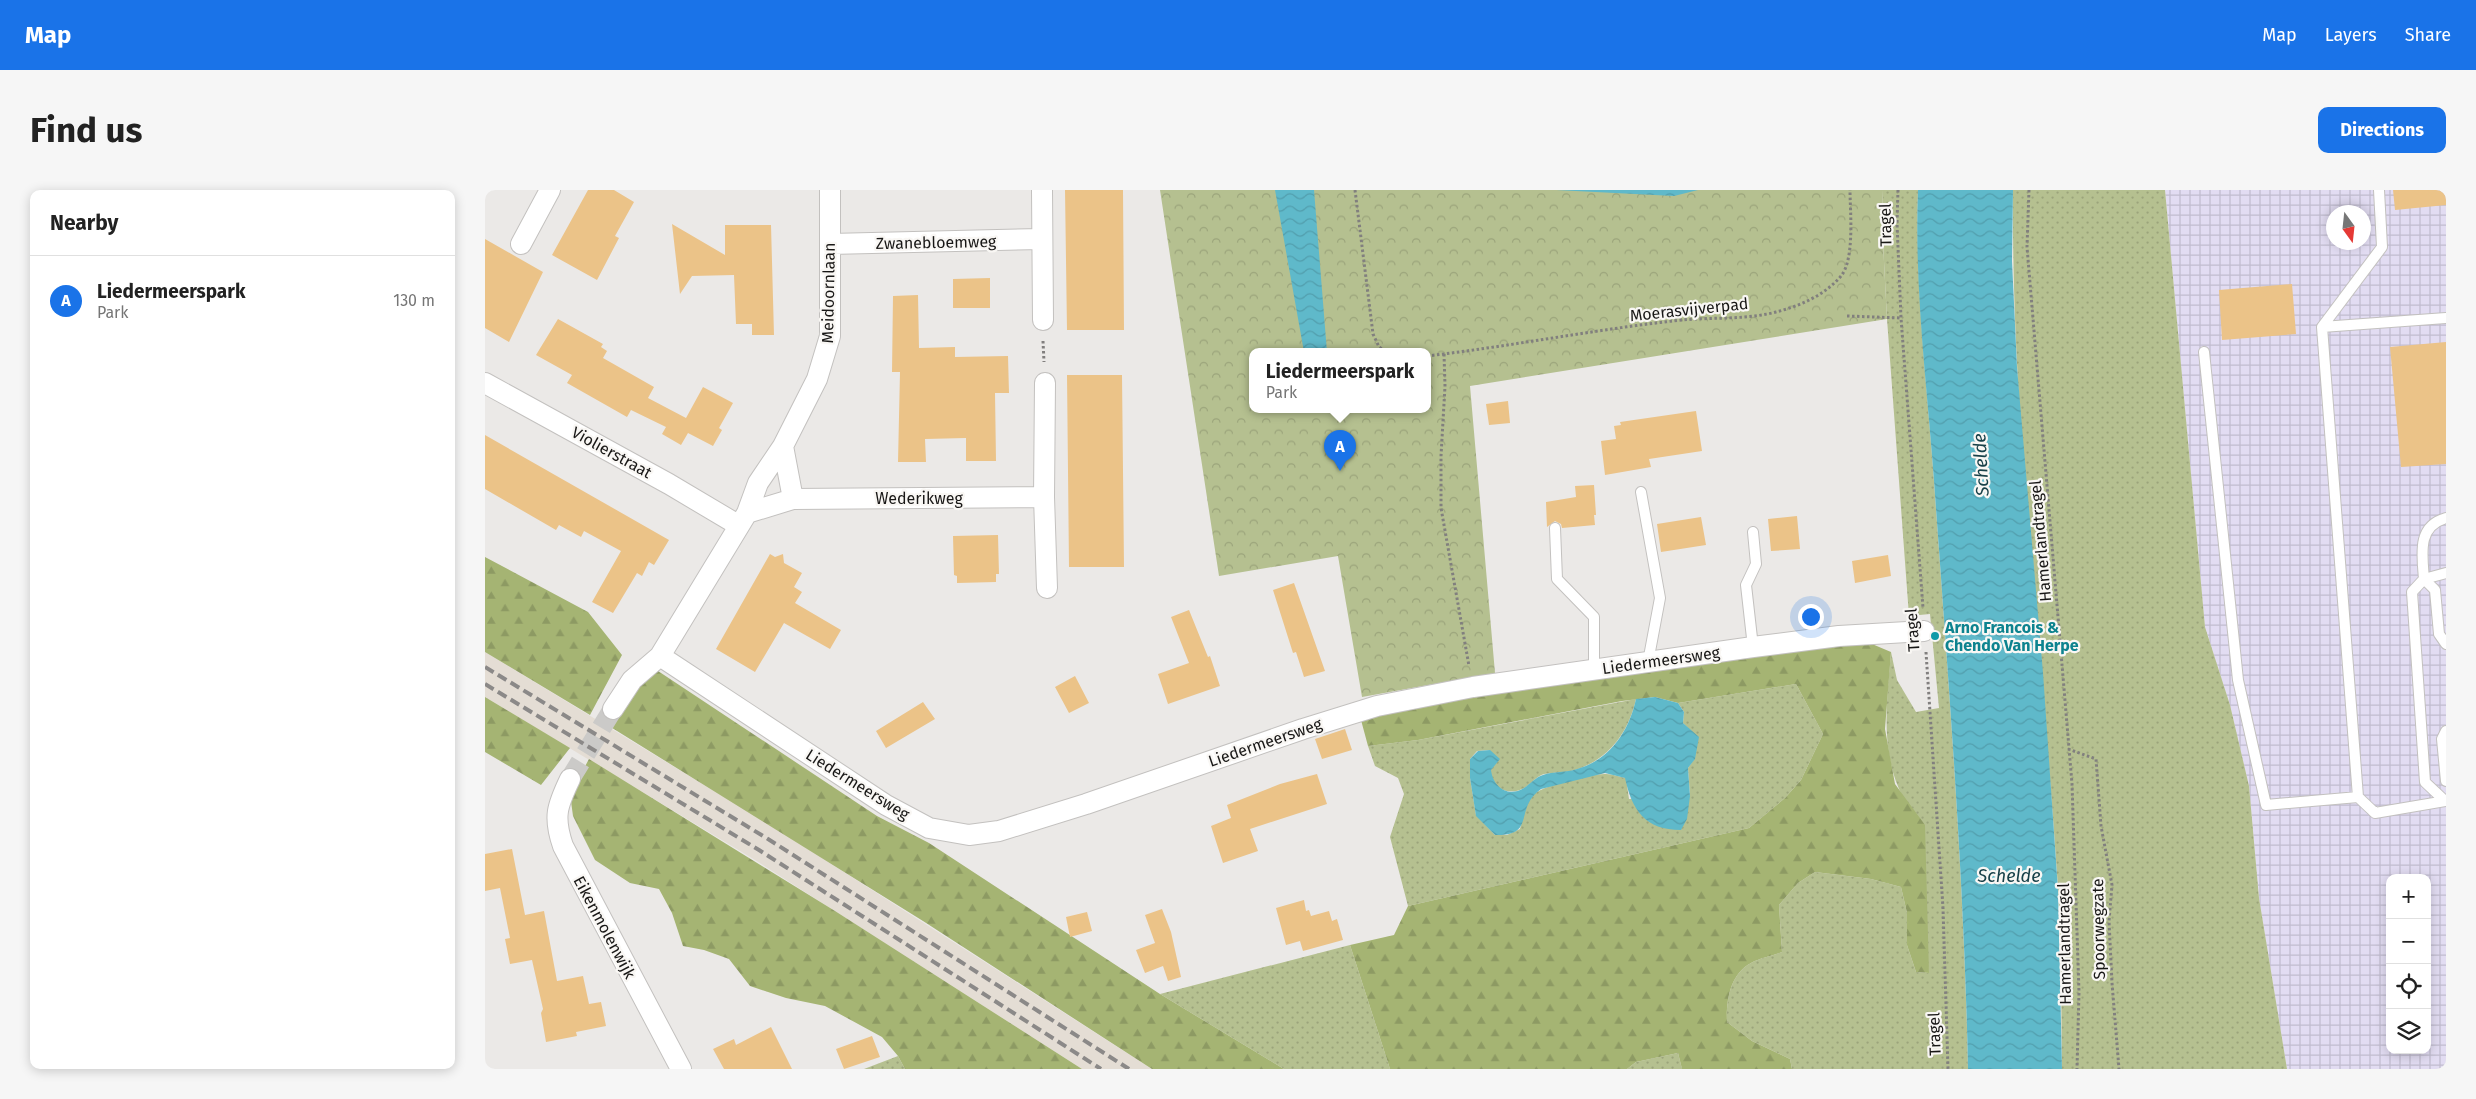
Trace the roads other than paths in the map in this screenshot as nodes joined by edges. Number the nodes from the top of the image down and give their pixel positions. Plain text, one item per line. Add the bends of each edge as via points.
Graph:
1 (550, 190) edge
2 (830, 190) edge
3 (1042, 190) edge
4 (2379, 190) edge
5 (1042, 239) junction
6 (521, 244) dead end
7 (830, 244) junction
8 (2446, 318) edge
9 (1043, 320) road end
10 (2322, 327) junction
11 (2204, 352) dead end
12 (485, 383) edge
13 (1045, 383) road end
14 (783, 446) junction
15 (1641, 492) dead end
16 (1045, 497) junction
17 (793, 499) junction
18 (2446, 518) edge
19 (742, 519) junction
20 (1555, 528) dead end
21 (1753, 532) dead end
22 (2446, 573) edge
23 (2424, 579) junction
24 (1047, 588) dead end
25 (1924, 631) road end
26 (2446, 644) edge
27 (1753, 647) junction
28 (661, 656) junction
29 (1648, 662) junction
30 (1594, 670) junction
31 (613, 709) tunnel mouth
32 (2446, 732) edge
33 (2445, 761) edge
34 (570, 779) tunnel mouth
35 (2446, 781) edge
36 (2357, 797) junction
37 (2446, 801) edge
38 (681, 1069) edge

1 - 6 street
2 - 7 street, Meidoornlaan
3 - 5 street
4 - 10 lane via 2382,247
5 - 7 street, Zwanebloemweg
5 - 9 street
7 - 14 street, Meidoornlaan via 830,336 826,356
8 - 10 lane
10 - 36 lane
11 - 36 lane via 2238,680 2266,805
12 - 19 street, Violierstraat via 669,484
13 - 16 street
14 - 17 street
14 - 19 street, Meidoornlaan via 757,483
15 - 29 lane via 1661,598
16 - 17 street, Wederikweg
16 - 24 street
17 - 19 street
18 - 23 lane via 2437,520 2427,529 2422,541
19 - 28 street, Meidoornlaan
20 - 30 lane via 1557,579 1594,616
21 - 27 lane via 1755,564 1746,586
22 - 23 lane
23 - 26 lane via 2435,590 2439,634
23 - 37 lane via 2413,592 2425,782
25 - 27 street, Liedermeersweg via 1839,636
27 - 29 street, Liedermeersweg
28 - 30 street, Liedermeersweg via 886,804 929,828 969,836 999,831 1086,804 1377,706 1473,686
28 - 31 street via 633,680
29 - 30 street, Liedermeersweg
32 - 33 lane via 2442,738
33 - 35 lane
34 - 38 street, Eikenmolenwijk via 559,803 557,817 557,830 563,846
36 - 37 lane via 2375,813

